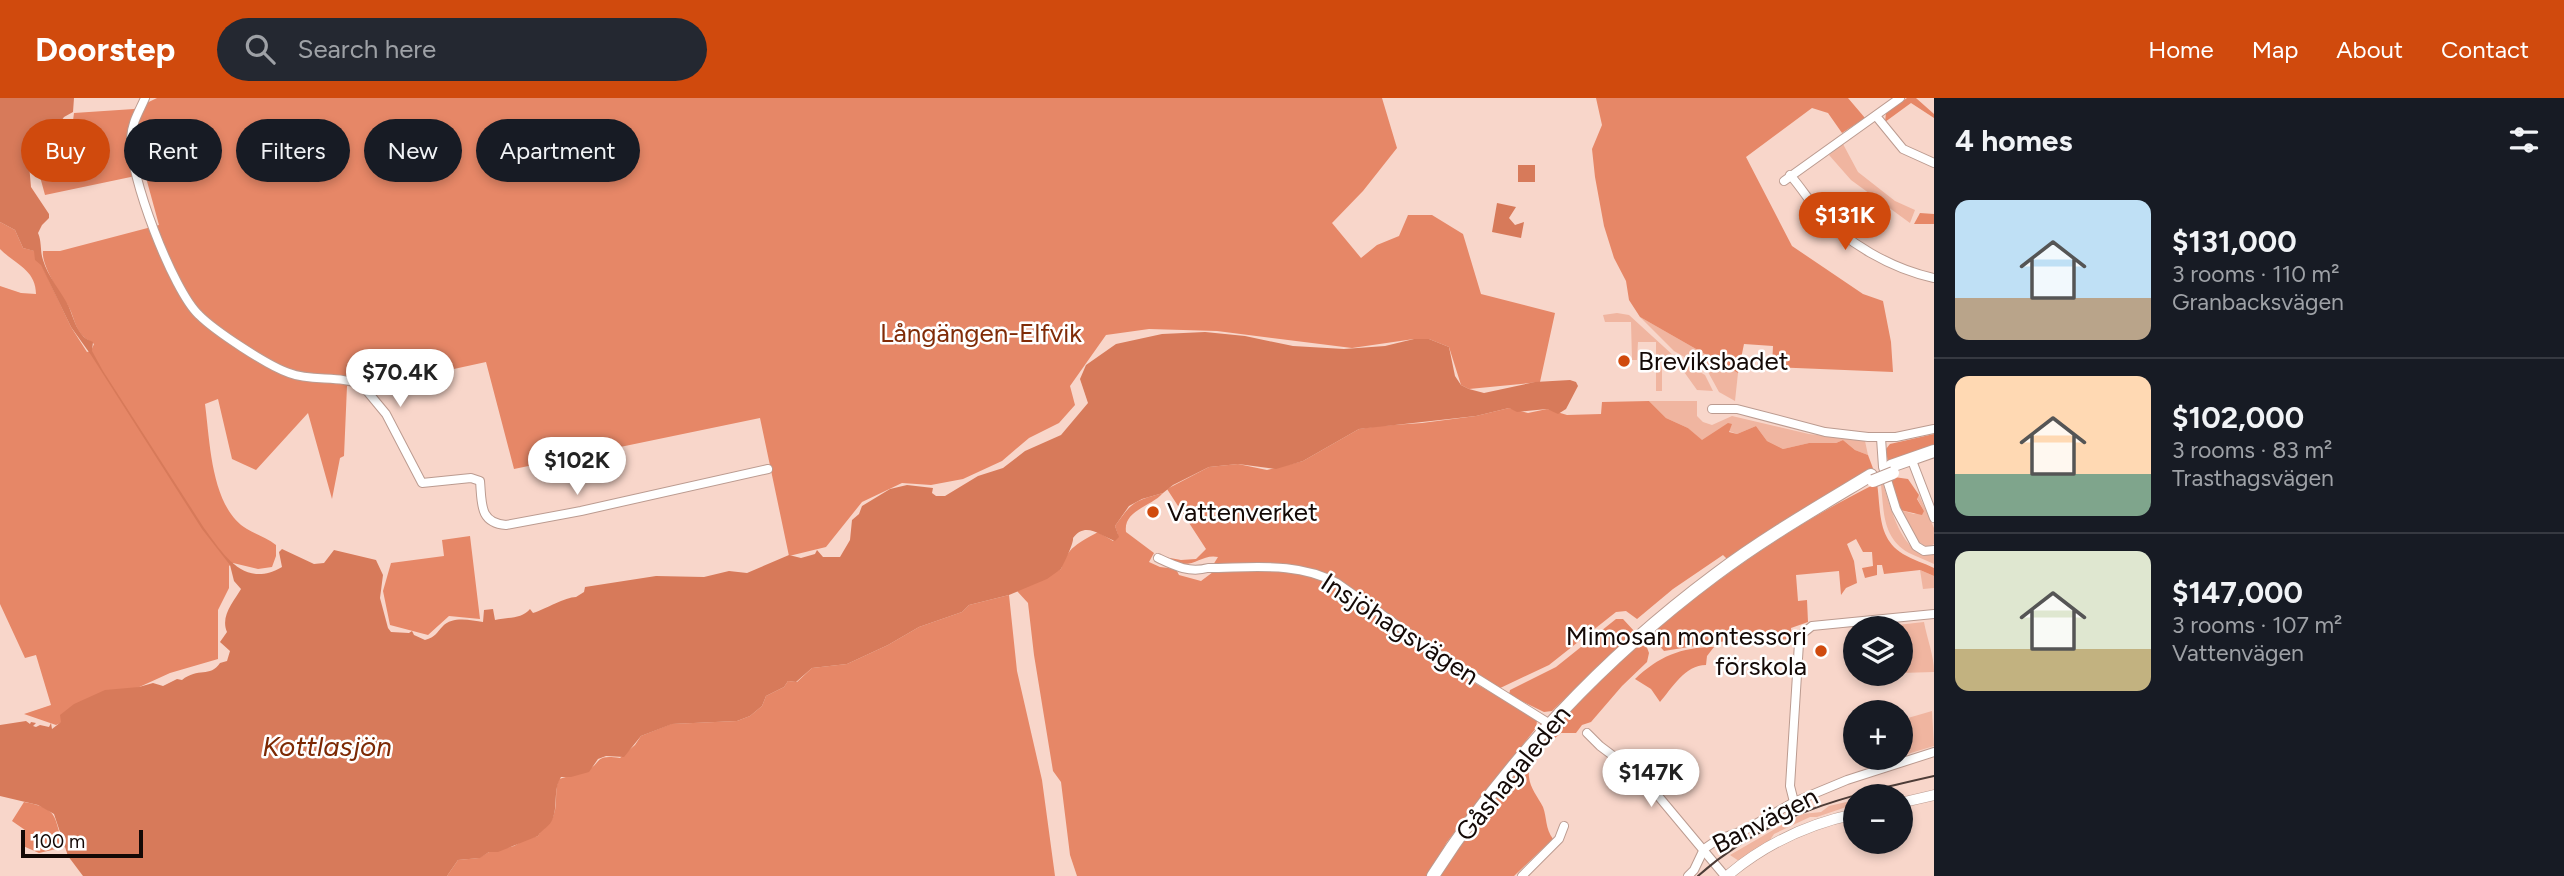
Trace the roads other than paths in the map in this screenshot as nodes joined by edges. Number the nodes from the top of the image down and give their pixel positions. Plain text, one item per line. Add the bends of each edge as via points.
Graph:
1 (145, 98) edge
2 (1899, 98) edge
3 (1876, 116) junction
4 (1934, 163) edge
5 (1934, 278) edge
6 (1712, 409) dead end
7 (1934, 429) edge
8 (1881, 438) junction
9 (1934, 451) edge
10 (1934, 459) edge
11 (1912, 462) junction
12 (768, 469) dead end
13 (1934, 518) edge
14 (1934, 551) edge
15 (1158, 558) dead end
16 (1934, 614) edge
17 (1549, 724) junction
18 (1587, 733) dead end
19 (1934, 752) edge
20 (1934, 794) edge
21 (1913, 800) edge
22 (1794, 802) junction
23 (1843, 817) edge
24 (1564, 825) dead end
25 (1704, 849) junction
26 (1433, 876) edge
27 (1522, 876) edge
28 (1688, 876) edge
29 (1726, 876) edge

1 - 12 street via 130,141 138,181 184,297 199,316 286,373 362,385 386,414 422,483 480,481 485,513 494,524 506,525
2 - 3 street
3 - 4 street via 1903,149
3 - 5 street via 1787,178 1818,211 1864,248 1895,266
6 - 8 street via 1737,409 1825,432
7 - 8 street
8 - 14 street via 1884,474 1900,519 1919,549
9 - 11 main road, Gåshagaleden
10 - 11 main road, Gåshagaleden
11 - 13 street
11 - 17 main road, Gåshagaleden via 1832,499 1738,559 1620,654
15 - 17 street, Insjöhagsvägen via 1183,569 1294,568 1319,573
16 - 22 street via 1812,626 1802,634 1790,786
17 - 26 main road, Gåshagaleden
18 - 25 street via 1644,779
19 - 22 street, Banvägen
20 - 21 street
22 - 25 street, Banvägen
23 - 29 street via 1783,838
24 - 27 street via 1559,839
25 - 28 street, Banvägen
25 - 29 street

